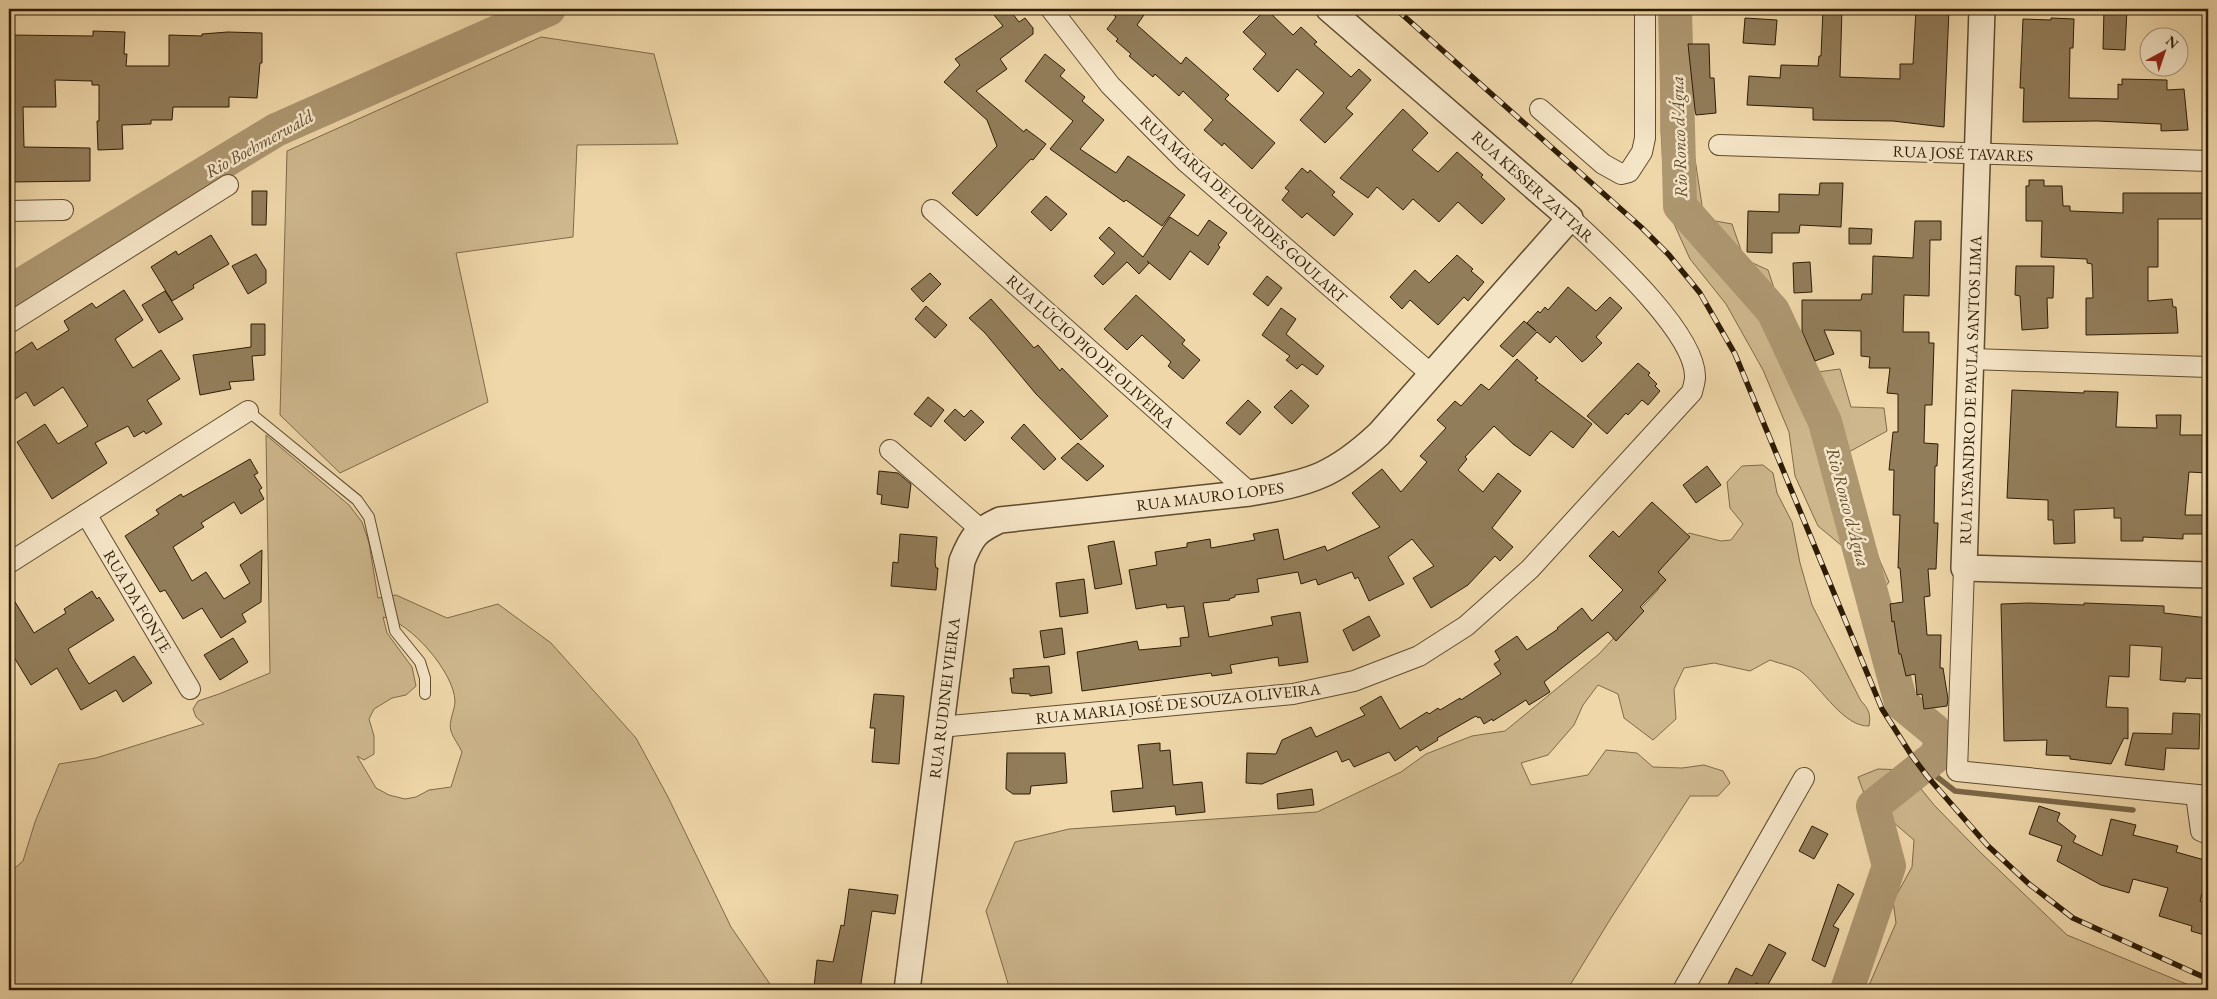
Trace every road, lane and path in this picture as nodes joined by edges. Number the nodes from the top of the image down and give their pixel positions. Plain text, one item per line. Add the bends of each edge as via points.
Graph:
1 (1051, 9) edge
2 (1329, 9) edge
3 (1645, 9) edge
4 (1982, 9) edge
5 (1540, 109) dead end
6 (1719, 145) dead end
7 (1978, 153) junction
8 (2208, 161) edge
9 (228, 185) dead end
10 (64, 210) dead end
11 (932, 210) dead end
12 (9, 211) edge
13 (1570, 218) junction
14 (9, 323) edge
15 (1971, 360) junction
16 (2208, 367) edge
17 (1431, 374) junction
18 (1692, 392) joint
19 (248, 411) joint
20 (890, 450) dead end
21 (1250, 493) junction
22 (86, 514) junction
23 (980, 529) junction
24 (9, 563) edge
25 (1964, 568) junction
26 (2208, 575) edge
27 (190, 689) dead end
28 (425, 694) dead end
29 (940, 726) junction
30 (1804, 778) dead end
31 (2202, 796) edge
32 (2208, 834) edge
33 (907, 990) edge
34 (1683, 990) edge

1 - 17 street, RUA MARIA DE LOURDES GOULART via 1110,85 1174,150
2 - 13 street, RUA KESSER ZATTAR
3 - 5 street via 1644,138 1642,152 1629,172 1621,174 1603,164
4 - 7 street, RUA LYSANDRO DE PAULA SANTOS LIMA
6 - 7 street, RUA JOSÉ TAVARES
7 - 8 street, RUA JOSÉ TAVARES
7 - 15 street, RUA LYSANDRO DE PAULA SANTOS LIMA
9 - 14 street
10 - 12 street
11 - 21 street, RUA LÚCIO PIO DE OLIVEIRA
13 - 17 street, RUA MAURO LOPES
13 - 18 street, RUA KESSER ZATTAR via 1665,315 1688,350 1695,376
15 - 16 street
15 - 25 street, RUA LYSANDRO DE PAULA SANTOS LIMA
17 - 21 street, RUA MAURO LOPES via 1379,434 1336,469 1288,487
18 - 29 street, RUA MARIA JOSÉ DE SOUZA OLIVEIRA via 1530,569 1466,626 1419,656 1354,681 1293,694
19 - 22 street
19 - 28 lane via 365,508 395,631 420,662
20 - 23 street
21 - 23 street, RUA MAURO LOPES via 1000,520
22 - 24 street
22 - 27 street, RUA DA FONTE
23 - 29 street, RUA RUDINEI VIEIRA via 968,545 962,561
25 - 26 street
25 - 31 street, RUA LYSANDRO DE PAULA SANTOS LIMA via 1957,771
29 - 33 street, RUA RUDINEI VIEIRA
30 - 34 street
31 - 32 street via 2201,831

